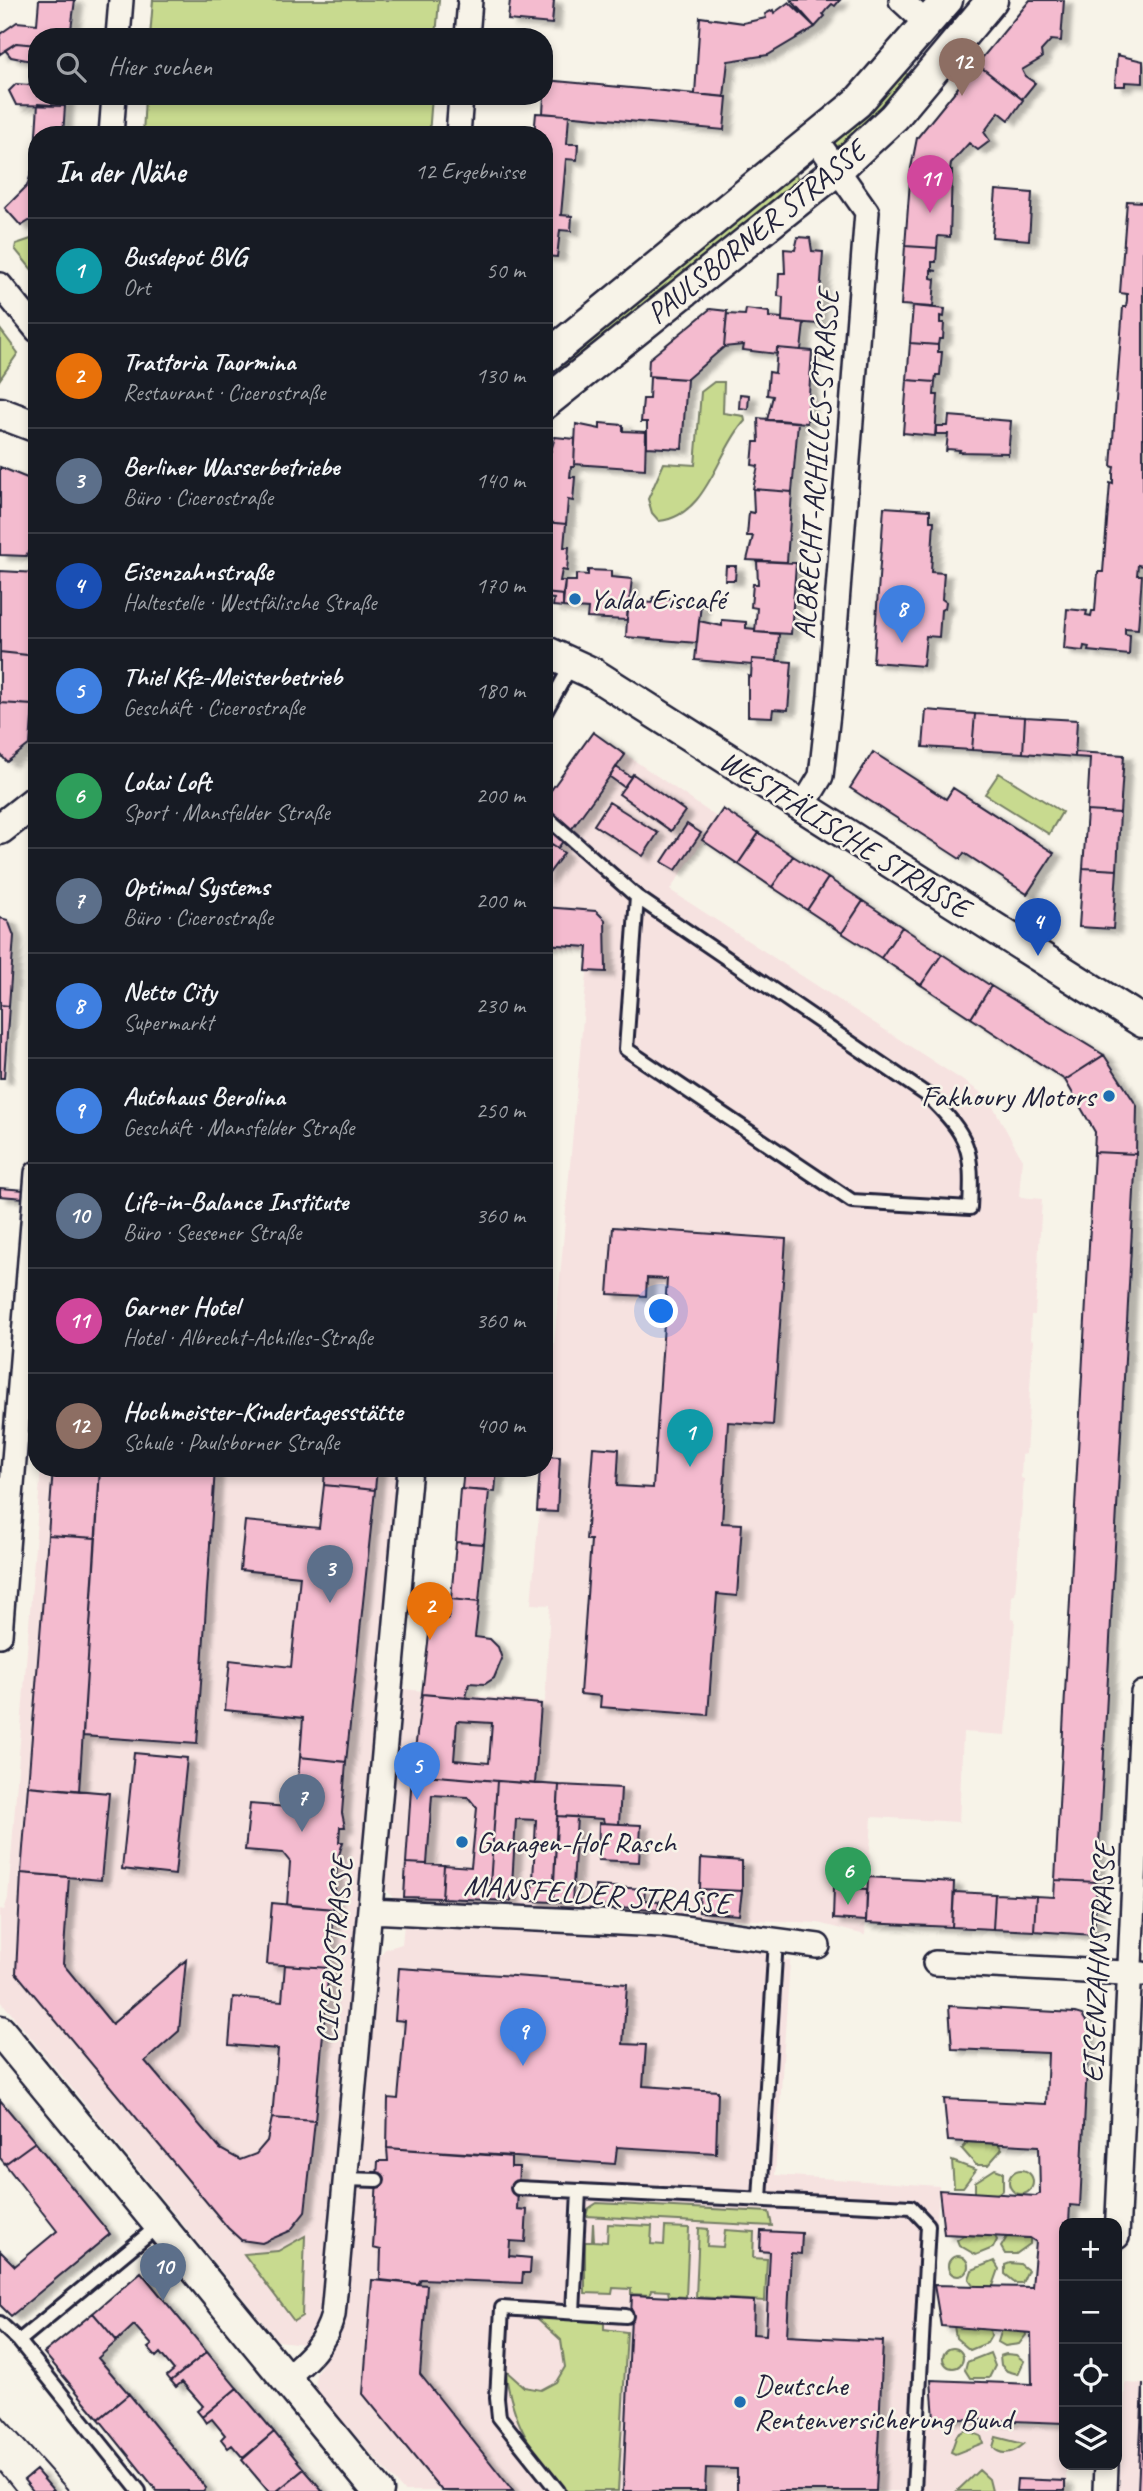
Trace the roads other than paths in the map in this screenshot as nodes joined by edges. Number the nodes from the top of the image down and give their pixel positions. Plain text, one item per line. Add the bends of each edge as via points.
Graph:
1 (121, 0) edge
2 (470, 0) edge
3 (901, 0) edge
4 (947, 0) edge
5 (992, 0) edge
6 (927, 24) junction
7 (119, 28) edge
8 (468, 28) edge
9 (954, 46) junction
10 (113, 105) edge
11 (460, 105) edge
12 (112, 126) edge
13 (459, 126) edge
14 (815, 138) junction
15 (838, 169) junction
16 (0, 285) edge
17 (28, 319) edge
18 (553, 352) edge
19 (553, 397) edge
20 (0, 413) edge
21 (28, 424) edge
22 (553, 655) edge
23 (572, 663) junction
24 (553, 698) edge
25 (28, 807) edge
26 (803, 807) junction
27 (553, 823) edge
28 (0, 829) edge
29 (637, 897) junction
30 (1143, 1022) edge
31 (28, 1285) edge
32 (409, 1477) edge
33 (0, 1635) edge
34 (1143, 1693) edge
35 (370, 1911) junction
36 (776, 1940) junction
37 (818, 1946) dead end
38 (935, 1963) dead end
39 (1136, 1973) edge
40 (0, 2031) edge
41 (344, 2179) junction
42 (377, 2180) dead end
43 (518, 2188) dead end
44 (579, 2191) junction
45 (760, 2199) junction
46 (1118, 2218) edge
47 (159, 2225) junction
48 (573, 2313) junction
49 (626, 2316) dead end
50 (0, 2323) edge
51 (19, 2341) junction
52 (286, 2378) junction
53 (1106, 2470) edge
54 (139, 2491) edge
55 (379, 2491) edge
56 (558, 2491) edge
57 (914, 2491) edge
58 (1105, 2491) edge

1 - 7 street
2 - 8 street
3 - 6 street
4 - 6 street, PAULSBORNER STRASSE
5 - 9 street, PAULSBORNER STRASSE
6 - 9 street
6 - 14 street, PAULSBORNER STRASSE via 858,103
9 - 15 street, PAULSBORNER STRASSE via 894,117
10 - 12 street
11 - 13 street
14 - 15 street, ALBRECHT-ACHILLES-STRASSE
14 - 18 street, PAULSBORNER STRASSE
15 - 19 street, PAULSBORNER STRASSE
15 - 26 street, ALBRECHT-ACHILLES-STRASSE via 867,212 821,776
16 - 17 street
20 - 21 street
22 - 23 street, WESTFÄLISCHE STRASSE
23 - 24 lane
23 - 26 street, WESTFÄLISCHE STRASSE
25 - 28 street
26 - 30 street, WESTFÄLISCHE STRASSE
27 - 29 lane
29 - 29 lane via 928,1095 958,1125 972,1161 970,1208 852,1201 626,1049
31 - 33 street
32 - 35 street, CICEROSTRASSE
34 - 39 street, EISENZAHNSTRASSE
35 - 36 street, MANSFELDER STRASSE via 661,1924
35 - 41 street, CICEROSTRASSE
36 - 37 street, MANSFELDER STRASSE
36 - 45 lane
38 - 39 street
39 - 46 street, EISENZAHNSTRASSE
40 - 47 street
41 - 42 lane
41 - 52 street, CICEROSTRASSE via 333,2315 327,2335 313,2355
43 - 44 lane
44 - 45 lane
44 - 48 lane
45 - 57 lane via 911,2207 928,2225
47 - 51 lane
47 - 52 street
48 - 49 lane
48 - 56 lane via 502,2308 499,2417
50 - 51 lane
51 - 54 lane
52 - 55 street
53 - 58 street

